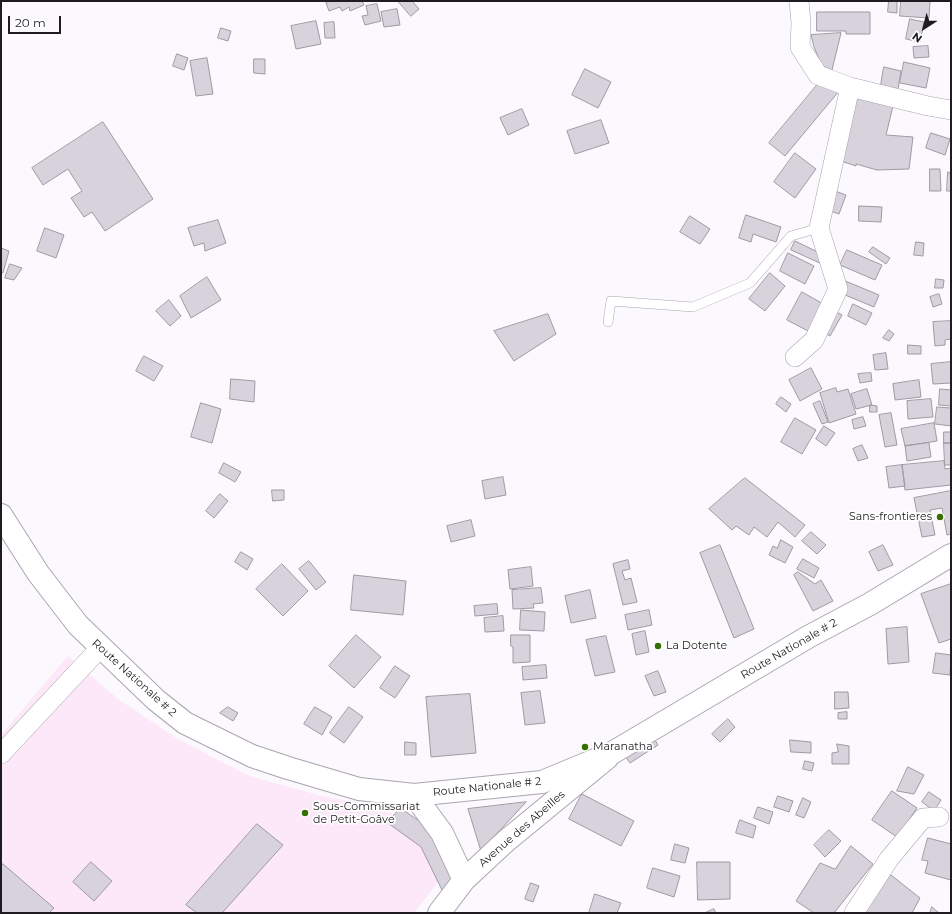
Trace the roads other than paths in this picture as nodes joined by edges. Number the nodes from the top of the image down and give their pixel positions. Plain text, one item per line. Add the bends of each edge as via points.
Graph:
1 (799, 1) edge
2 (850, 86) junction
3 (951, 110) edge
4 (819, 228) junction
5 (608, 322) dead end
6 (796, 358) dead end
7 (1, 515) edge
8 (951, 555) edge
9 (100, 648) junction
10 (612, 753) junction
11 (1, 754) edge
12 (414, 794) junction
13 (939, 817) dead end
14 (464, 880) junction
15 (439, 913) edge
16 (854, 913) edge

1 - 2 street via 800,47 818,75
2 - 3 street
2 - 4 street
4 - 5 lane via 791,236 750,283 726,294 692,307 611,301
4 - 6 street via 838,289 814,340
7 - 9 main road, Route Nationale # 2 via 62,607
8 - 10 main road, Route Nationale # 2
9 - 11 street
9 - 12 main road, Route Nationale # 2 via 156,700 185,722 252,756 359,789
10 - 12 main road, Route Nationale # 2 via 542,782
10 - 14 main road, Avenue des Abeilles via 506,841
12 - 14 main road via 442,833
13 - 16 street via 922,818 889,860
14 - 15 main road, Avenue des Abeilles

